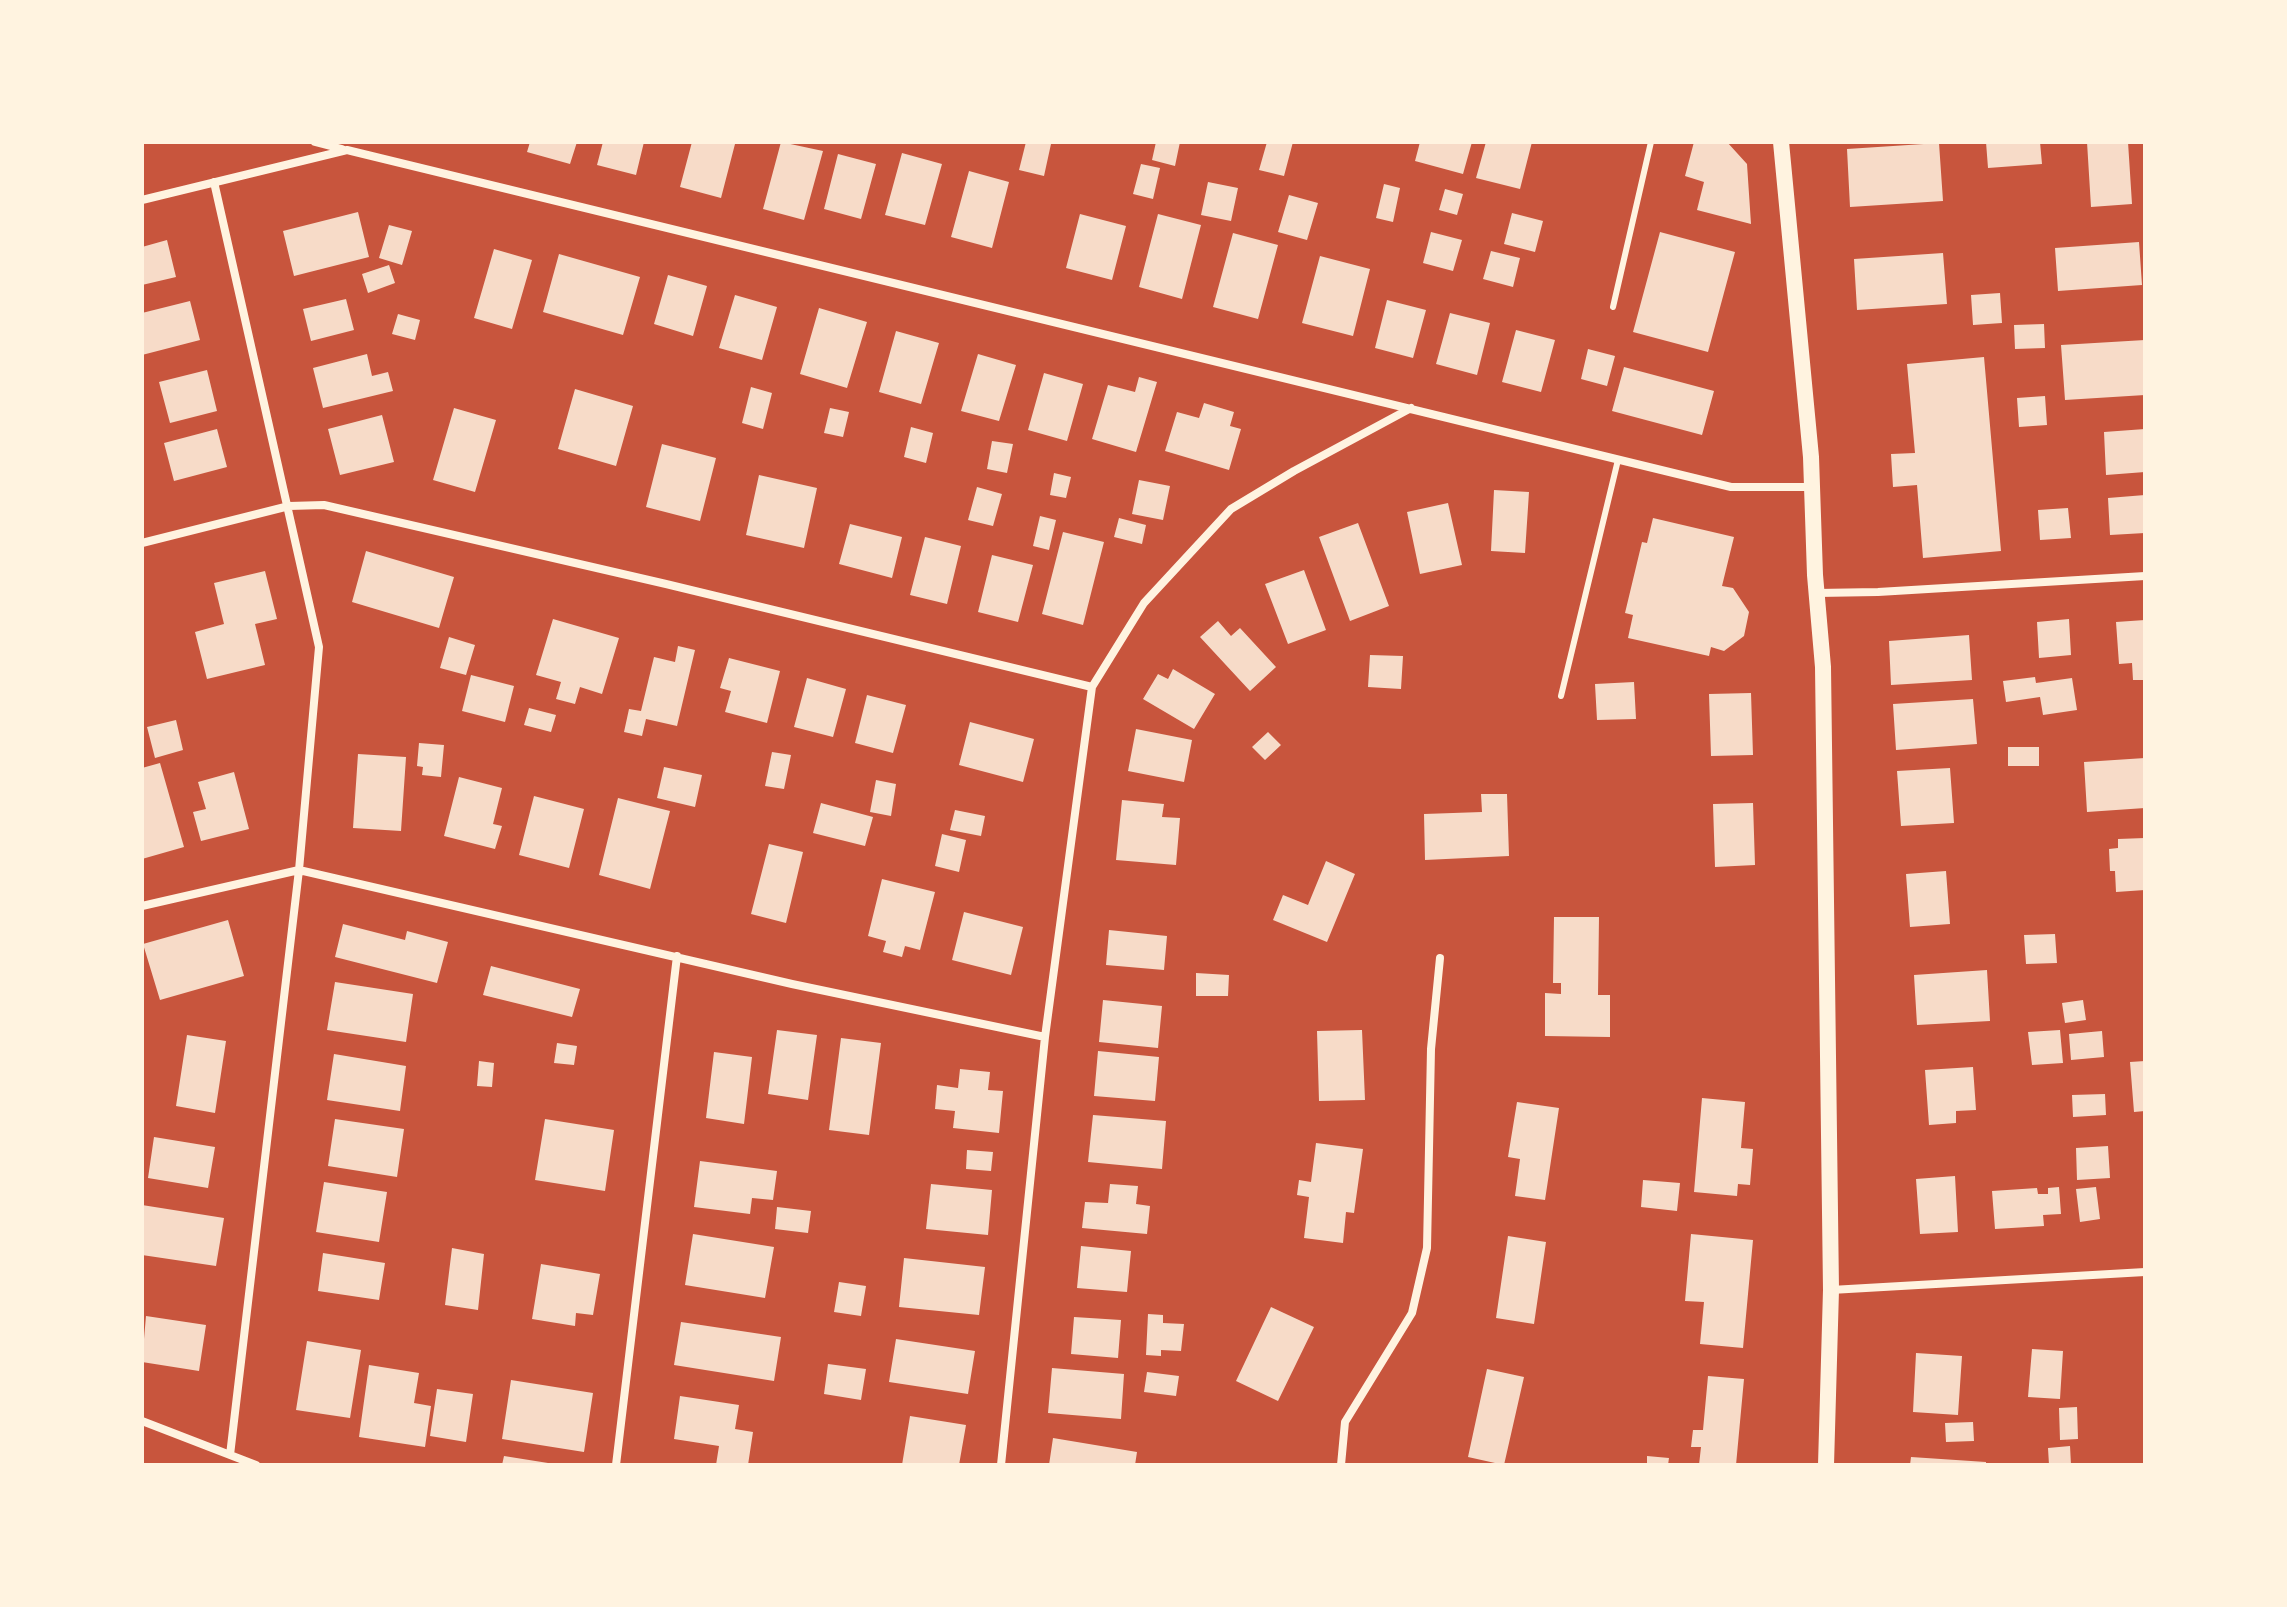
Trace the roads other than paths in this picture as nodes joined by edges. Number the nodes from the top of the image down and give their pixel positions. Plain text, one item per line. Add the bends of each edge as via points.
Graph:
1 (315, 142) edge
2 (1651, 142) edge
3 (1781, 142) edge
4 (347, 150) junction
5 (214, 182) junction
6 (142, 200) edge
7 (1613, 307) dead end
8 (1411, 408) junction
9 (1618, 460) junction
10 (1812, 487) junction
11 (289, 506) junction
12 (142, 543) edge
13 (2145, 576) edge
14 (1817, 593) junction
15 (1092, 687) junction
16 (1561, 696) dead end
17 (299, 870) junction
18 (142, 906) edge
19 (677, 956) junction
20 (1440, 958) dead end
21 (1045, 1037) junction
22 (2145, 1272) edge
23 (1831, 1290) junction
24 (142, 1421) edge
25 (230, 1455) junction
26 (256, 1465) edge
27 (616, 1465) edge
28 (1001, 1465) edge
29 (1341, 1465) edge
30 (1826, 1465) edge

1 - 4 street
2 - 7 lane
3 - 10 main road
4 - 5 street
4 - 8 street
5 - 6 street
5 - 11 street
8 - 9 street
8 - 15 street via 1231,509 1144,603
9 - 10 street via 1731,487
9 - 16 lane
10 - 14 main road
11 - 12 street
11 - 15 street via 324,505
11 - 17 street via 319,647
13 - 14 street
14 - 23 main road via 1823,667
15 - 21 street
17 - 18 street
17 - 19 street
17 - 25 street
19 - 21 street
19 - 27 street
20 - 29 street via 1431,1049 1427,1248 1412,1313 1345,1422
21 - 28 street
22 - 23 street
23 - 30 main road
24 - 25 street
25 - 26 street

